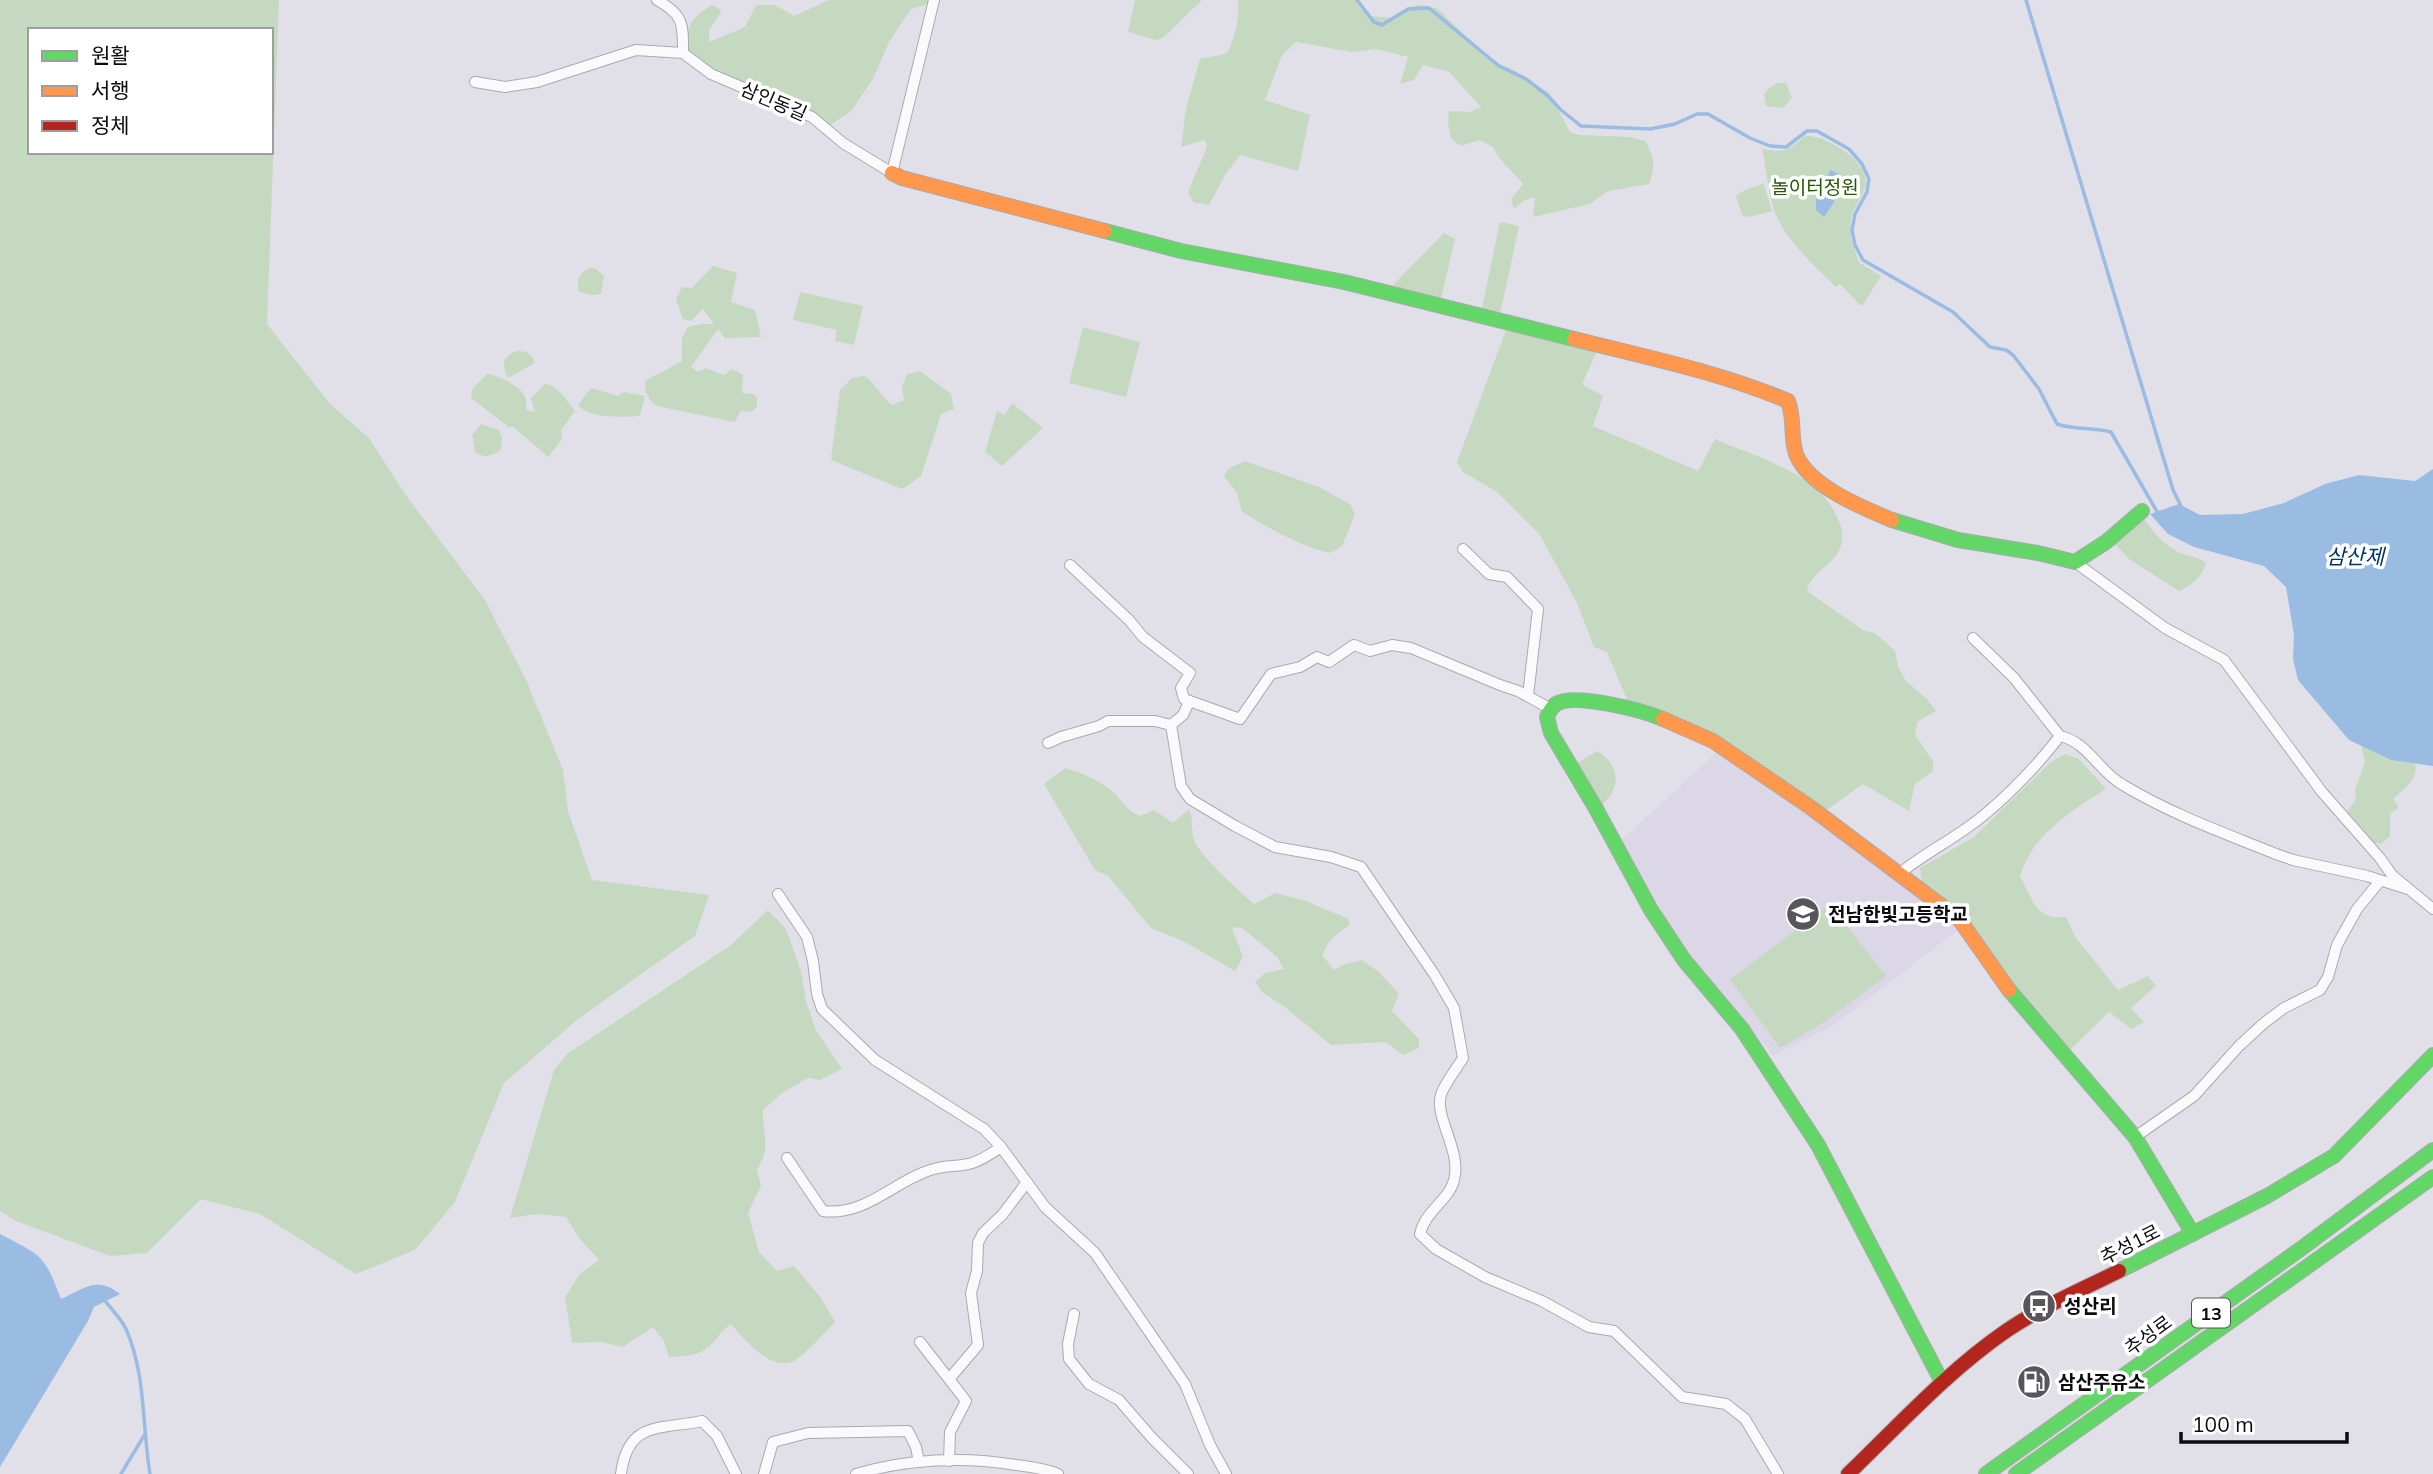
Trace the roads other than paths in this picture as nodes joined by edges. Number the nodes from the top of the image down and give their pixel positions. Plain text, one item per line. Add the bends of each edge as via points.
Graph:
1 (657, 0) edge
2 (934, 0) edge
3 (684, 53) junction
4 (475, 82) dead end
5 (892, 173) junction
6 (2142, 511) dead end
7 (1463, 549) dead end
8 (2075, 562) junction
9 (1070, 565) dead end
10 (1973, 638) dead end
11 (1528, 696) junction
12 (1189, 702) junction
13 (1551, 709) junction
14 (1171, 724) junction
15 (2060, 736) junction
16 (1048, 743) dead end
17 (1899, 874) junction
18 (2380, 881) junction
19 (2408, 889) junction
20 (778, 894) dead end
21 (2433, 909) edge
22 (2433, 1055) edge
23 (2135, 1137) junction
24 (1001, 1147) junction
25 (2433, 1150) edge
26 (787, 1158) dead end
27 (2433, 1177) edge
28 (1027, 1182) junction
29 (2193, 1234) junction
30 (1074, 1314) dead end
31 (920, 1342) dead end
32 (950, 1378) junction
33 (1942, 1382) junction
34 (949, 1461) junction
35 (919, 1462) junction
36 (1014, 1469) edge
37 (621, 1474) edge
38 (736, 1474) edge
39 (764, 1474) edge
40 (856, 1474) edge
41 (1058, 1474) edge
42 (1188, 1474) edge
43 (1226, 1474) edge
44 (1778, 1474) edge
45 (1848, 1474) edge
46 (1986, 1474) edge
47 (2016, 1474) edge

1 - 3 street via 674,9 683,28
2 - 5 street
3 - 4 street via 636,50 537,82 505,87
3 - 5 street, 삼인동길 via 712,74 813,117 843,143
5 - 8 street via 1181,251 1393,293 1755,387 1788,401 1793,413 1792,443 1801,464 1863,508 1934,535 2052,554
6 - 8 street
7 - 11 street via 1489,574 1507,577 1538,609
8 - 19 street via 2165,628 2224,660 2322,792
9 - 12 street via 1143,637 1190,673 1181,688
10 - 15 street
11 - 12 street via 1401,645 1370,651 1354,645 1329,662 1317,657 1271,674 1240,719
11 - 13 street
12 - 14 street via 1183,715
13 - 17 street via 1567,700 1614,704 1703,737 1726,748
13 - 33 street via 1550,733 1651,910 1684,960 1742,1029 1818,1144
14 - 16 street via 1108,721
14 - 44 street via 1181,786 1190,799 1275,847 1361,867 1454,1008 1462,1058 1440,1096 1456,1166 1454,1183 1423,1222 1420,1234 1485,1277 1589,1327 1614,1331 1682,1397 1726,1404 1745,1419
15 - 17 street via 1986,814
15 - 18 street via 2085,749 2119,783 2167,809 2292,860
17 - 23 street via 1971,932 2004,985
18 - 19 street
18 - 23 street via 2337,945 2320,989 2274,1016 2239,1046 2194,1096
19 - 21 street
20 - 24 street via 807,937 819,1003 826,1013 875,1060 984,1129
22 - 29 street, 추성1로 via 2334,1156
23 - 29 street
24 - 26 street via 972,1163 935,1168 872,1201 832,1212 823,1211
24 - 28 street
25 - 46 street, 추성로 / 13
27 - 47 street, 추성로 / 13
28 - 32 street via 978,1242 971,1293 978,1345
28 - 43 street via 1045,1207 1095,1253 1176,1370
29 - 33 street, 추성1로 via 2043,1309 2006,1331
30 - 42 street via 1069,1359 1089,1384 1119,1400
31 - 32 street
32 - 34 street via 965,1401 950,1432
33 - 45 street, 추성1로
34 - 35 street
34 - 36 street via 989,1461
35 - 39 street via 908,1431 808,1433 774,1442
35 - 40 street
36 - 41 street via 1042,1468
37 - 38 street via 635,1437 645,1431 702,1421 717,1436

